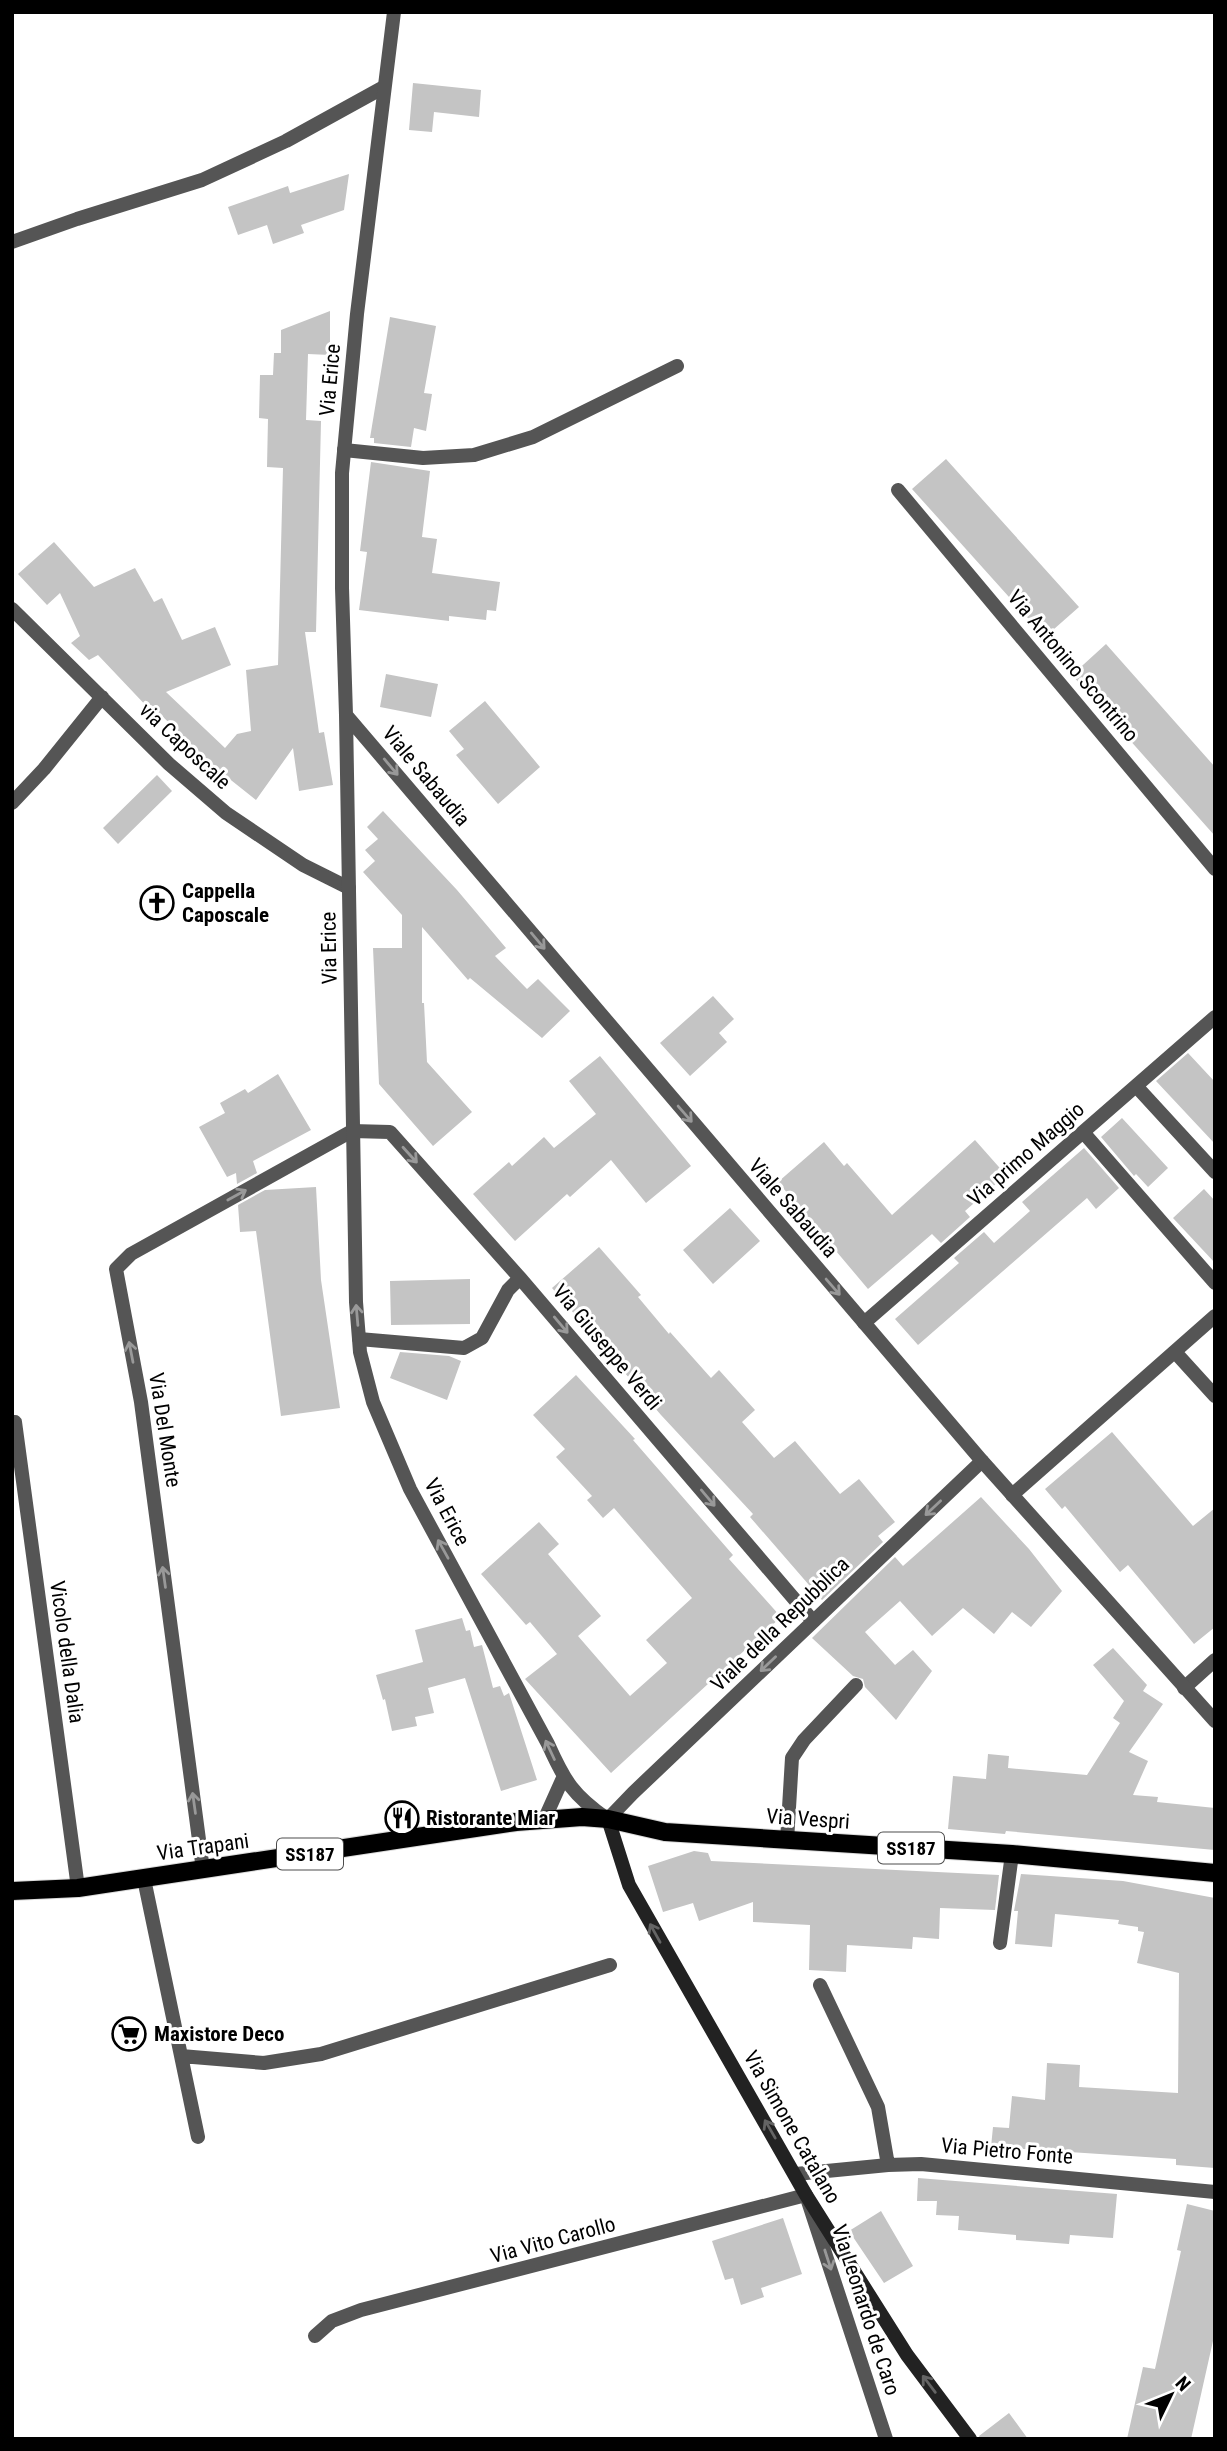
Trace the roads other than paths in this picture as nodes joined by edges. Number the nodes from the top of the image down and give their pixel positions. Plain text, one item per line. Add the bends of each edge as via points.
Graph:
1 (394, 12) edge
2 (384, 87) junction
3 (12, 242) edge
4 (677, 366) dead end
5 (344, 450) junction
6 (898, 490) dead end
7 (12, 609) edge
8 (102, 697) junction
9 (346, 715) junction
10 (12, 803) edge
11 (1215, 869) edge
12 (349, 888) junction
13 (1215, 1017) edge
14 (1136, 1086) junction
15 (352, 1131) junction
16 (1083, 1132) junction
17 (1215, 1172) edge
18 (520, 1278) junction
19 (1215, 1283) edge
20 (1215, 1316) edge
21 (864, 1323) junction
22 (359, 1339) junction
23 (1175, 1352) junction
24 (1215, 1396) edge
25 (15, 1422) dead end
26 (982, 1461) junction
27 (1012, 1495) junction
28 (813, 1621) junction
29 (1215, 1660) edge
30 (856, 1685) dead end
31 (1184, 1688) junction
32 (1215, 1721) edge
33 (563, 1778) junction
34 (545, 1818) junction
35 (608, 1819) junction
36 (787, 1840) junction
37 (1012, 1854) junction
38 (203, 1870) junction
39 (1215, 1873) edge
40 (144, 1879) junction
41 (78, 1888) junction
42 (12, 1891) edge
43 (1000, 1943) dead end
44 (610, 1965) dead end
45 (820, 1985) dead end
46 (181, 2056) junction
47 (198, 2137) dead end
48 (888, 2165) junction
49 (796, 2174) junction
50 (1215, 2192) edge
51 (806, 2195) junction
52 (315, 2336) dead end
53 (886, 2439) edge
54 (970, 2439) edge

1 - 2 street, Via Erice
2 - 3 street via 202,180
2 - 5 street, Via Erice
4 - 5 street via 533,437 474,455 423,458
5 - 9 street, Via Erice
6 - 11 street, Via Antonino Scontrino
7 - 8 street, via Caposcale
8 - 10 street
8 - 12 street, via Caposcale via 226,813
9 - 12 street, Via Erice
9 -> 21 street, Viale Sabaudia
12 - 15 street, Via Erice
13 - 14 street, Via primo Maggio
14 - 16 street, Via primo Maggio
14 - 17 street
15 -> 18 street, Via Giuseppe Verdi via 390,1132
22 -> 15 street, Via Erice
38 -> 15 street, Via Del Monte via 141,1402 116,1269 131,1254
16 - 19 street
16 - 21 street, Via primo Maggio
18 - 22 street via 508,1290 482,1338 464,1348
18 -> 28 street, Via Giuseppe Verdi
20 - 23 street
21 - 26 street, Viale Sabaudia
33 -> 22 street, Via Erice via 410,1489 373,1402
23 - 24 street
23 - 27 street
25 - 41 street, Vicolo della Dalia
26 - 27 street, Viale Sabaudia
26 -> 28 street, Viale della Repubblica
27 - 31 street, Viale Sabaudia
28 -> 35 street, Viale della Repubblica
29 - 31 street
30 - 36 street via 792,1758
31 - 32 street, Viale Sabaudia
33 - 34 street
33 - 35 street, Via Erice via 582,1801
34 - 35 main road, Via Trapani / SS187
34 - 38 main road, Via Trapani / SS187
35 - 36 main road, Via Vespri / SS187 via 665,1832
49 -> 35 main road, Via Simone Catalano via 629,1885
36 - 37 main road, Via Vespri / SS187
37 - 39 main road, Via Vespri / SS187
37 - 43 street
38 - 40 main road, Via Trapani / SS187
40 - 41 main road, Via Trapani / SS187
40 - 46 street
41 - 42 main road, Via Trapani / SS187
44 - 46 street via 321,2054 264,2063
45 - 48 street via 878,2107
46 - 47 street
48 - 49 street, Via Pietro Fonte
48 - 50 street, Via Pietro Fonte via 921,2164
49 - 51 main road, Via Simone Catalano
51 - 52 street, Via Vito Carollo via 361,2310 332,2321
51 -> 53 street, Via Leonardo de Caro
54 -> 51 main road, Via Simone Catalano via 907,2354

